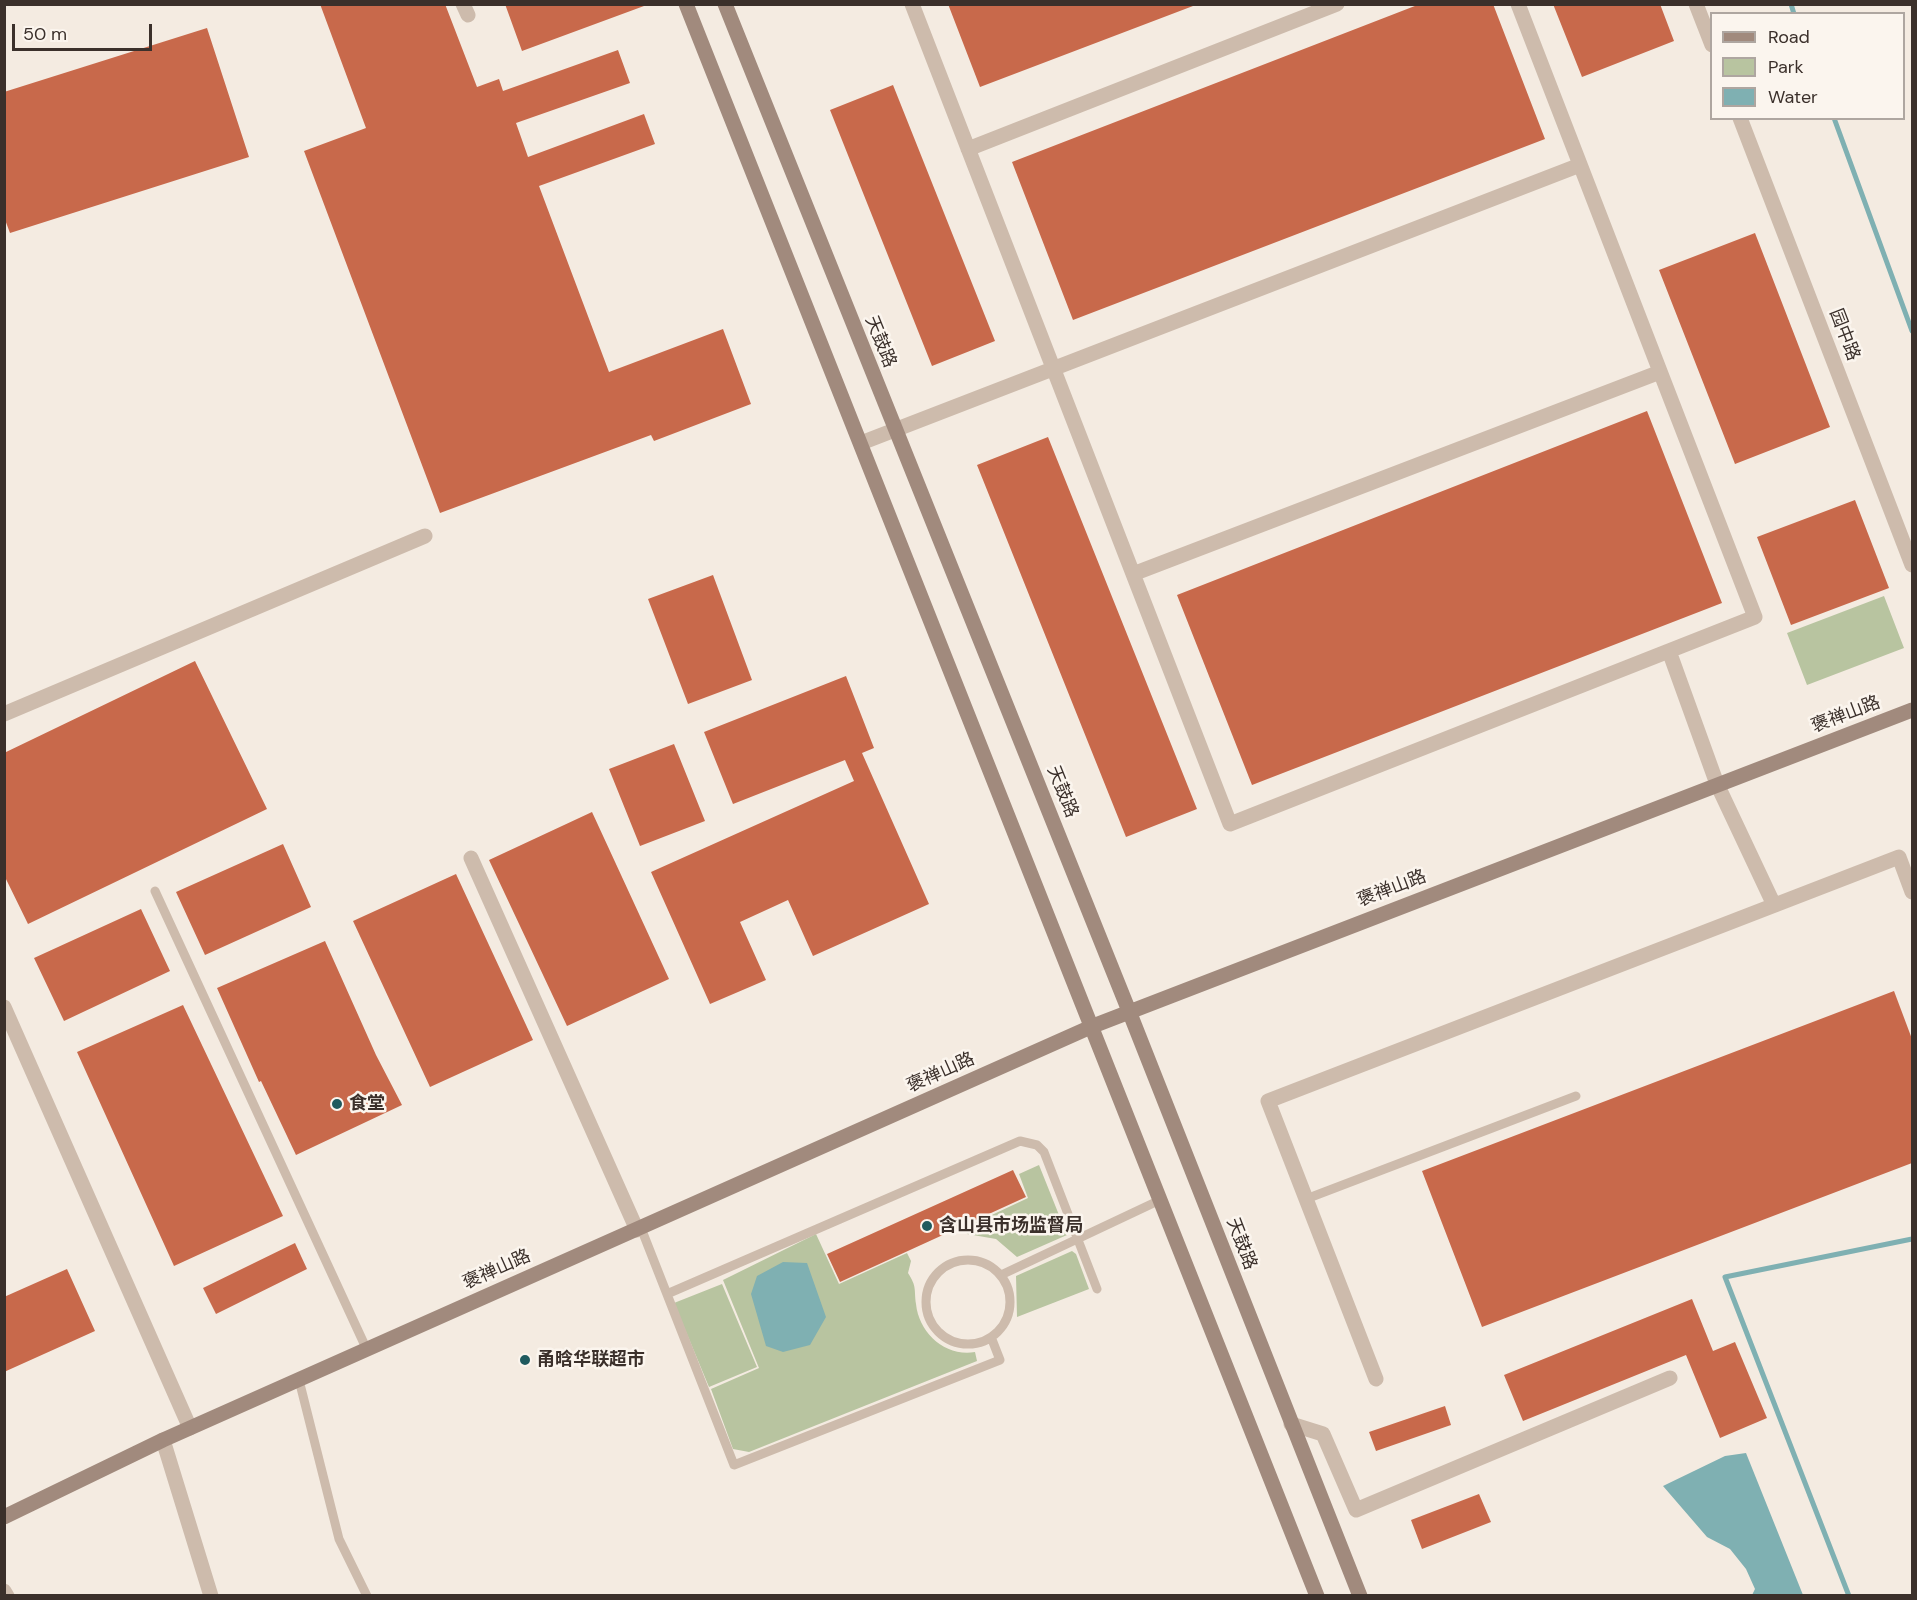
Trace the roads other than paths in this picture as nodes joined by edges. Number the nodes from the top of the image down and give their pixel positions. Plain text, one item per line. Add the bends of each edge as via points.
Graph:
1 (686, 4) edge
2 (725, 4) edge
3 (912, 4) edge
4 (1337, 4) edge
5 (1518, 4) edge
6 (1696, 4) edge
7 (1710, 40) edge
8 (1741, 120) edge
9 (968, 149) junction
10 (1580, 165) junction
11 (1053, 368) junction
12 (1660, 372) junction
13 (895, 430) junction
14 (861, 443) junction
15 (425, 536) dead end
16 (1912, 565) edge
17 (1133, 574) junction
18 (1669, 651) junction
19 (1912, 711) edge
20 (4, 714) edge
21 (1717, 784) junction
22 (471, 858) dead end
23 (155, 891) dead end
24 (1912, 892) edge
25 (1774, 905) junction
26 (4, 1007) edge
27 (1129, 1011) junction
28 (1093, 1026) junction
29 (1576, 1096) dead end
30 (1306, 1199) junction
31 (1160, 1200) junction
32 (639, 1229) junction
33 (1078, 1240) junction
34 (1001, 1275) junction
35 (1097, 1289) dead end
36 (667, 1294) junction
37 (991, 1338) junction
38 (367, 1350) junction
39 (1670, 1378) dead end
40 (1376, 1379) dead end
41 (298, 1380) junction
42 (1291, 1424) junction
43 (190, 1428) junction
44 (162, 1440) junction
45 (4, 1517) edge
46 (4, 1591) edge
47 (7, 1596) edge
48 (211, 1596) edge
49 (367, 1596) edge
50 (1317, 1596) edge
51 (1360, 1596) edge

1 - 14 main road
2 - 13 main road, 天鼓路
3 - 9 street
4 - 9 street
5 - 10 street
6 - 7 street
8 - 16 street, 园中路
9 - 11 street
10 - 11 street
10 - 12 street
11 - 13 street
11 - 17 street
12 - 17 street
12 - 18 street via 1755,617
13 - 14 street
13 - 27 main road, 天鼓路
14 - 28 main road
15 - 20 street
17 - 18 street via 1230,824
18 - 21 street
19 - 21 main road, 褒禅山路
21 - 25 street
21 - 27 main road, 褒禅山路
22 - 32 street
23 - 38 lane
24 - 25 street via 1899,857
25 - 30 street via 1268,1101
26 - 43 street
27 - 28 main road, 褒禅山路
27 - 42 main road, 天鼓路
28 - 31 main road
28 - 32 main road, 褒禅山路
29 - 30 lane
30 - 40 street
31 - 33 lane
31 - 50 main road
32 - 36 lane
32 - 38 main road, 褒禅山路
33 - 34 lane
33 - 35 lane
33 - 36 lane via 1044,1152 1037,1145 1020,1141
34 - 37 lane via 1011,1301 1009,1315
34 - 37 lane via 984,1263 963,1260 938,1272 926,1296 931,1322 946,1337 965,1344
36 - 37 lane via 734,1465 1000,1360
38 - 41 main road, 褒禅山路
39 - 42 street via 1356,1510 1323,1434
41 - 43 main road, 褒禅山路
41 - 49 lane via 339,1539
42 - 51 main road, 天鼓路
43 - 44 main road, 褒禅山路
44 - 45 main road, 褒禅山路
44 - 48 street
46 - 47 street

